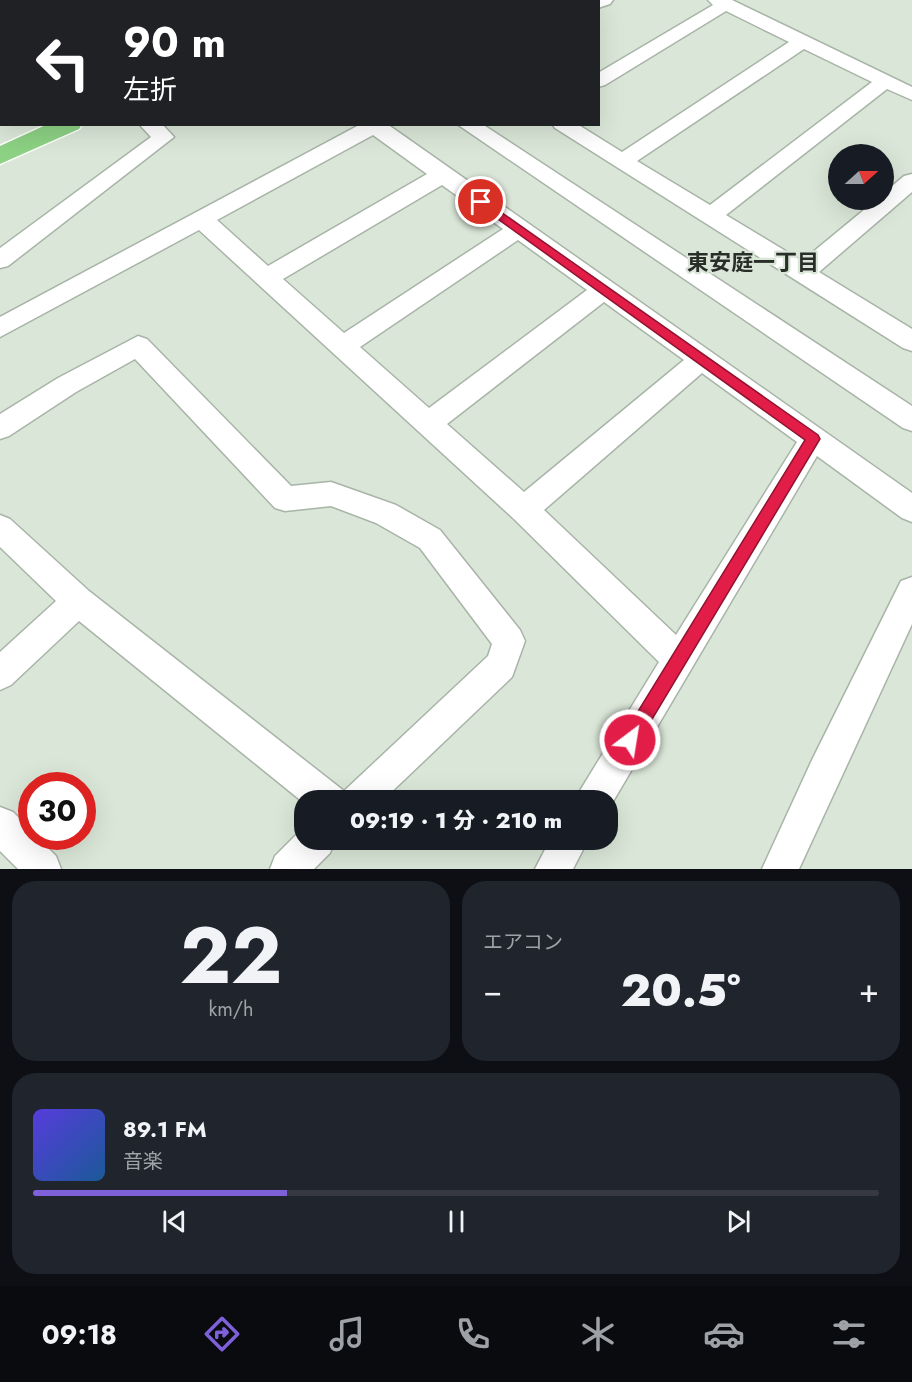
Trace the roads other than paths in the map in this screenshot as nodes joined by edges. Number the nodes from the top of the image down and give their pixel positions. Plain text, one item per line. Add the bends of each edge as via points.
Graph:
1 (721, 2) edge
2 (803, 41) junction
3 (600, 80) edge
4 (886, 81) junction
5 (912, 94) edge
6 (26, 126) edge
7 (66, 126) edge
8 (151, 126) edge
9 (373, 126) edge
10 (376, 126) edge
11 (470, 126) edge
12 (565, 126) edge
13 (0, 138) edge
14 (0, 156) edge
15 (621, 162) junction
16 (442, 175) junction
17 (912, 181) edge
18 (709, 217) junction
19 (201, 219) junction
20 (519, 229) junction
21 (0, 260) edge
22 (802, 274) junction
23 (266, 278) junction
24 (604, 290) junction
25 (0, 328) edge
26 (911, 339) edge
27 (342, 347) junction
28 (700, 360) junction
29 (912, 420) edge
30 (427, 424) junction
31 (0, 428) edge
32 (813, 439) junction
33 (912, 509) edge
34 (524, 510) junction
35 (0, 528) edge
36 (912, 591) edge
37 (78, 601) junction
38 (678, 658) junction
39 (0, 674) edge
40 (316, 790) edge
41 (369, 790) edge
42 (600, 790) edge
43 (0, 825) edge
44 (307, 850) edge
45 (564, 850) edge
46 (43, 869) edge
47 (288, 869) edge
48 (553, 869) edge
49 (780, 869) edge

1 - 2 street
1 - 3 street
2 - 4 street
2 - 15 street
4 - 5 street
4 - 18 street
6 - 13 highway
7 - 14 highway
8 - 21 street via 164,137
9 - 19 street
10 - 16 street
11 - 29 street
12 - 15 street
15 - 18 street
16 - 20 street
16 - 23 street
17 - 22 street
18 - 22 street
19 - 23 street
19 - 25 street
20 - 24 street
20 - 27 street
22 - 26 street
23 - 27 street
24 - 28 street
24 - 30 street
27 - 30 street
28 - 32 street
28 - 34 street
30 - 34 street
31 - 41 street via 138,346 285,499 331,494 386,514 430,538 509,641 501,666
32 - 33 street
32 - 38 street
34 - 38 street
35 - 37 street
36 - 49 street
37 - 39 street
37 - 40 street
38 - 42 street
43 - 46 street
44 - 47 street
45 - 48 street

